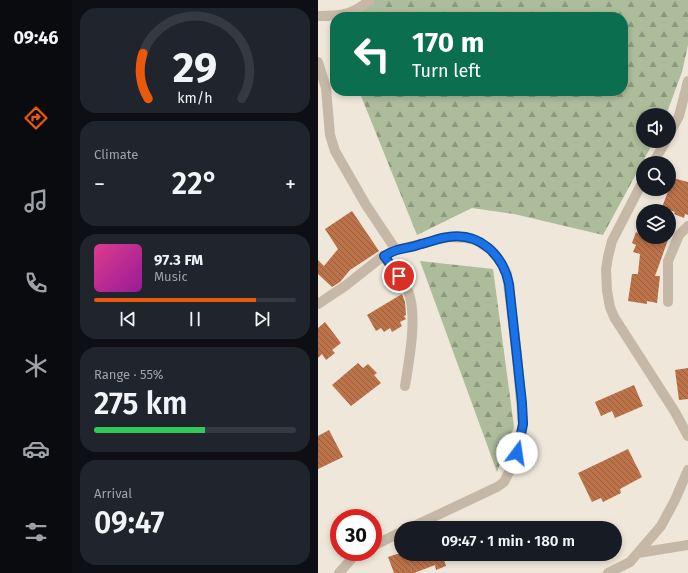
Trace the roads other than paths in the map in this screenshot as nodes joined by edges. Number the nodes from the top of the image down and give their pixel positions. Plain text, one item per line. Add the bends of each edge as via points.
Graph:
1 (370, 0) edge
2 (352, 12) edge
3 (318, 16) edge
4 (330, 16) edge
5 (318, 62) edge
6 (688, 81) edge
7 (684, 116) edge
8 (676, 126) edge
9 (636, 195) edge
10 (688, 226) edge
11 (396, 250) junction
12 (384, 256) junction
13 (668, 302) dead end
14 (318, 304) edge
15 (405, 386) dead end
16 (688, 436) edge
17 (688, 470) edge
18 (425, 521) edge
19 (394, 536) edge
20 (382, 542) edge
21 (688, 545) edge
22 (638, 553) junction
23 (350, 561) edge
24 (339, 573) edge
25 (608, 573) edge

1 - 2 street
3 - 4 street
5 - 11 street via 326,88 330,135 335,151
6 - 7 street
7 - 8 street
9 - 16 street via 612,241 606,269 608,296 614,317
10 - 13 street via 679,235 668,261
11 - 12 street
11 - 18 street via 449,237 466,238 476,240 497,256 507,274 509,284 522,403 521,439 504,482
12 - 14 street
12 - 15 street via 399,276 411,304 412,343
17 - 22 street via 676,500 661,526
19 - 20 street
21 - 22 street
22 - 25 street via 630,562
23 - 24 street

